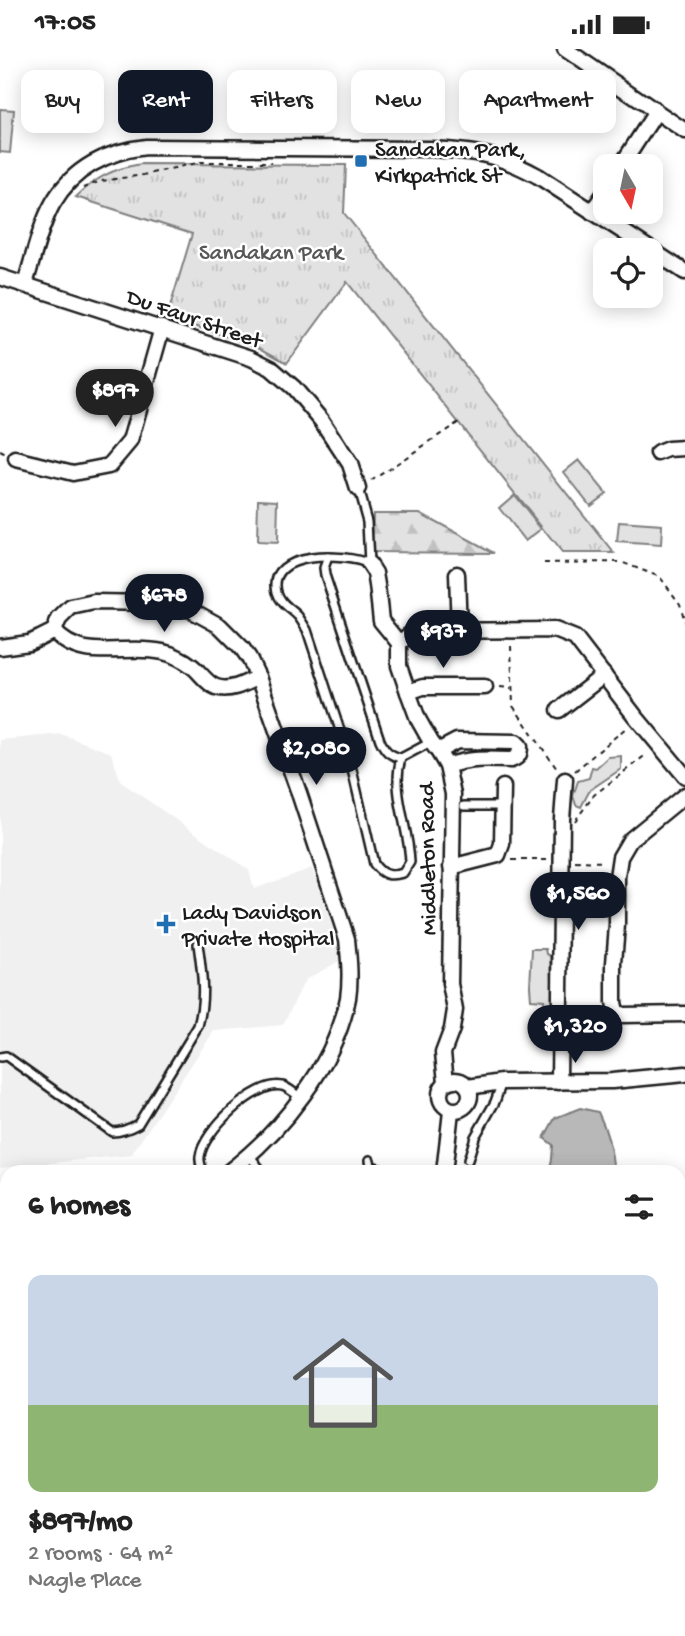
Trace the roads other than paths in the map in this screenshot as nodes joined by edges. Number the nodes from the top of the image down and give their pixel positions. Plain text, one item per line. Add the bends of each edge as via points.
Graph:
1 (565, 49) edge
2 (656, 112) junction
3 (685, 131) edge
4 (629, 154) edge
5 (592, 212) joint
6 (685, 272) edge
7 (0, 278) edge
8 (25, 284) junction
9 (162, 328) junction
10 (685, 448) edge
11 (658, 453) dead end
12 (16, 459) dead end
13 (358, 489) joint
14 (328, 557) junction
15 (369, 564) junction
16 (457, 574) dead end
17 (458, 630) junction
18 (54, 631) junction
19 (399, 643) junction
20 (0, 647) edge
21 (604, 675) junction
22 (258, 677) junction
23 (485, 687) dead end
24 (408, 692) junction
25 (559, 710) dead end
26 (434, 746) junction
27 (401, 758) junction
28 (447, 766) junction
29 (685, 776) edge
30 (565, 780) road end
31 (503, 787) dead end
32 (685, 795) edge
33 (464, 806) dead end
34 (502, 806) junction
35 (452, 867) junction
36 (198, 944) dead end
37 (685, 1014) edge
38 (0, 1057) edge
39 (685, 1074) edge
40 (446, 1082) junction
41 (502, 1082) junction
42 (559, 1082) junction
43 (468, 1087) junction
44 (300, 1097) junction
45 (451, 1111) junction
46 (250, 1156) junction
47 (370, 1160) dead end
48 (468, 1160) dead end
49 (201, 1165) edge
50 (238, 1165) edge
51 (257, 1165) edge
52 (370, 1165) edge
53 (445, 1165) edge

1 - 2 street
2 - 3 street
2 - 4 street
5 - 6 street
5 - 8 street via 522,167 487,154 132,148 93,162 63,188 47,217
7 - 8 street, Du Faur Street
8 - 9 street, Du Faur Street
9 - 12 street via 130,440 109,465 73,473
9 - 13 street, Du Faur Street via 271,368 321,420 350,464
10 - 11 street
13 - 15 lane via 367,521
14 - 15 lane
14 - 27 lane via 325,575 380,740 384,749
14 - 27 lane via 296,561 282,570 276,591 307,630 351,761 374,864 380,872 396,876 410,862 396,783
15 - 19 street, Middleton Road via 377,585 381,621
16 - 17 street
17 - 19 street via 422,631
17 - 21 street via 555,629 575,638
18 - 20 street via 29,643
18 - 22 street via 78,648 161,652 176,657 215,687 241,685
18 - 22 street via 71,607 94,602 189,609 220,627 242,648
19 - 24 street, Middleton Road via 399,666
21 - 25 street
21 - 29 street
22 - 44 street via 347,939 350,964 347,1000 336,1034
23 - 24 street via 423,687
24 - 26 street, Middleton Road
26 - 27 lane
26 - 28 street, Middleton Road
26 - 28 street via 457,741 516,742 520,746 517,758 511,760 471,759
28 - 35 street, Middleton Road via 453,794
30 - 42 street
31 - 34 street
32 - 37 street via 630,839 620,857 614,1002 616,1012 623,1016
33 - 34 lane
34 - 35 street via 498,855
35 - 40 street, Middleton Road via 450,984 455,1010 443,1053
36 - 38 lane via 204,991 198,1026 138,1124 131,1128 112,1132 6,1055
39 - 42 street
40 - 43 street via 458,1080
40 - 45 street via 439,1098
41 - 42 street
41 - 43 street
41 - 48 lane
43 - 45 street via 467,1104
44 - 46 street
44 - 49 lane via 282,1086 269,1087 238,1104 214,1128 202,1149
45 - 53 street
46 - 50 street
46 - 51 lane
47 - 52 lane

